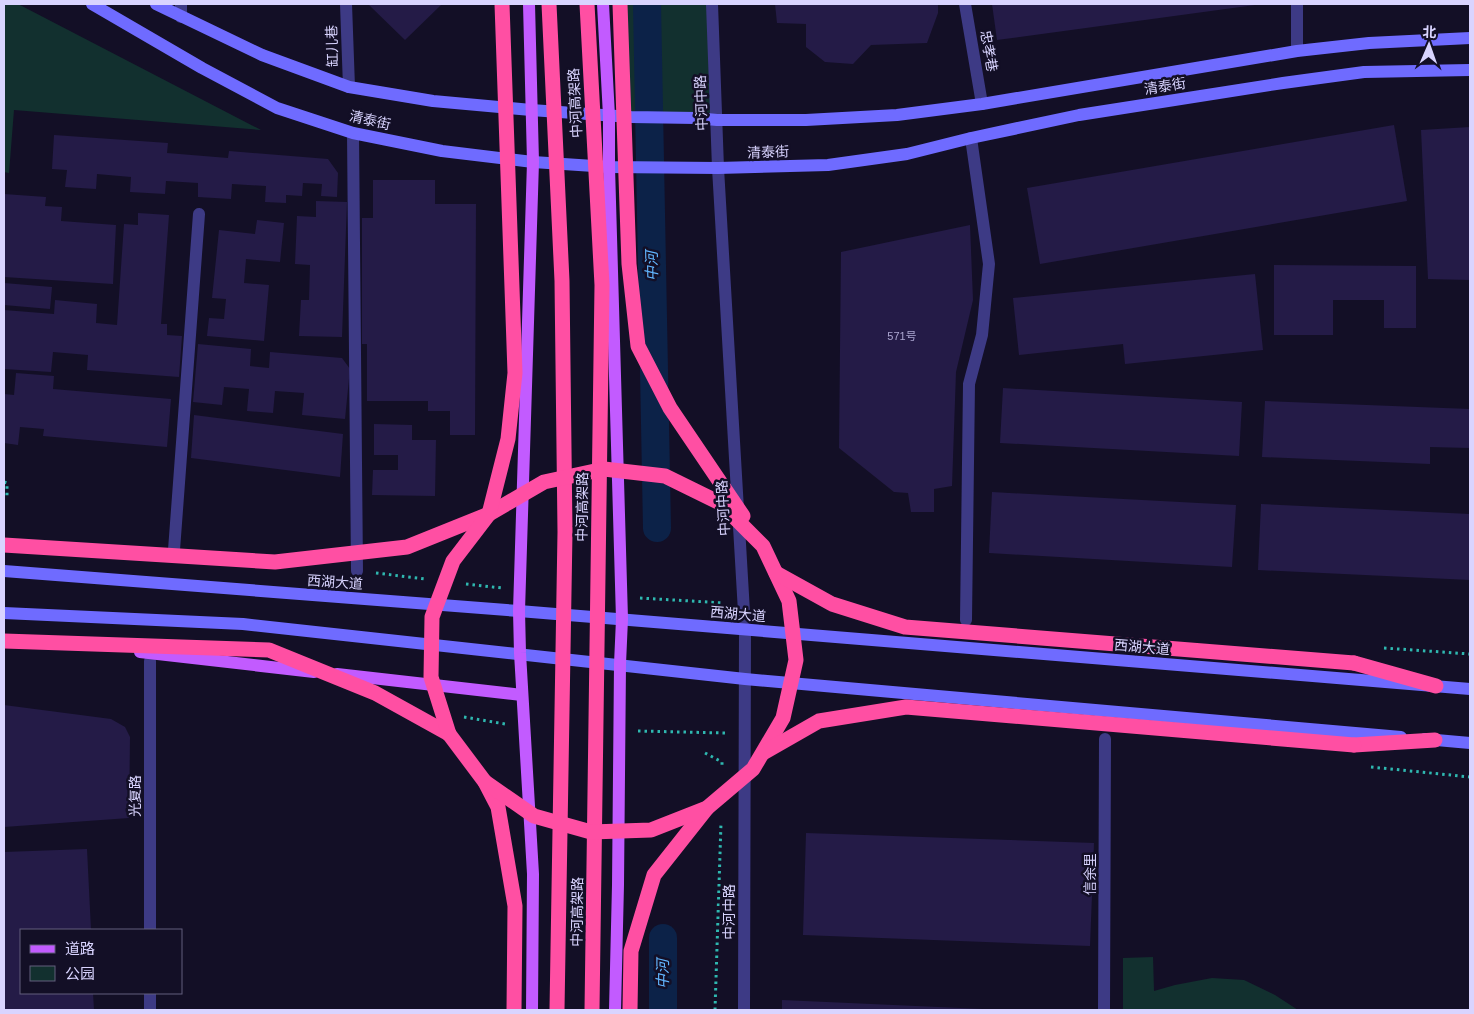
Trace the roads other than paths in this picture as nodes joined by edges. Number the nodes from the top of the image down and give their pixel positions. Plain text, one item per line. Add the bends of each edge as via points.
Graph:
1 (92, 4) edge
2 (156, 4) edge
3 (346, 4) edge
4 (502, 4) edge
5 (529, 4) edge
6 (549, 4) edge
7 (587, 4) edge
8 (603, 4) edge
9 (620, 4) edge
10 (712, 4) edge
11 (965, 4) edge
12 (1297, 4) edge
13 (181, 10) edge
14 (1470, 38) edge
15 (1297, 51) junction
16 (1470, 70) edge
17 (348, 87) junction
18 (982, 104) junction
19 (531, 110) junction
20 (608, 116) junction
21 (717, 120) junction
22 (353, 133) junction
23 (971, 138) junction
24 (533, 162) junction
25 (609, 167) junction
26 (718, 168) junction
27 (199, 214) dead end
28 (489, 514) junction
29 (4, 545) edge
30 (763, 546) junction
31 (174, 550) dead end
32 (357, 571) dead end
33 (4, 572) edge
34 (776, 573) junction
35 (519, 611) junction
36 (4, 614) edge
37 (622, 619) junction
38 (966, 620) dead end
39 (745, 630) junction
40 (4, 636) edge
41 (4, 641) edge
42 (520, 654) junction
43 (150, 662) dead end
44 (620, 664) junction
45 (745, 679) junction
46 (1436, 686) junction
47 (1470, 689) edge
48 (522, 695) junction
49 (449, 734) junction
50 (1105, 739) dead end
51 (1434, 740) junction
52 (1470, 743) edge
53 (762, 754) junction
54 (485, 782) junction
55 (707, 808) junction
56 (150, 929) edge
57 (150, 994) edge
58 (150, 1010) edge
59 (514, 1010) edge
60 (532, 1010) edge
61 (557, 1010) edge
62 (592, 1010) edge
63 (615, 1010) edge
64 (630, 1010) edge
65 (744, 1010) edge
66 (1104, 1010) edge

1 - 22 main road, 清泰街 via 277,108
2 - 13 main road, 清泰街
3 - 17 street, 缸儿巷
4 - 28 highway, bridge via 515,373 508,439
5 - 19 main road
6 - 61 highway, 中河高架路, bridge via 562,281 564,512
7 - 62 highway, 中河高架路, bridge via 602,285
8 - 20 main road
9 - 30 highway, bridge via 629,264 638,346 670,408
10 - 21 street, 中河中路
11 - 18 street, 忠孝巷
12 - 15 street
13 - 17 main road, 清泰街 via 262,55
14 - 15 main road, 清泰街 via 1369,43
15 - 18 main road, 清泰街
16 - 23 main road, 清泰街 via 1364,72 1283,83 1079,115
17 - 19 main road, 清泰街 via 433,101
18 - 21 main road, 清泰街 via 806,120
19 - 20 main road, 清泰街
19 - 24 main road
20 - 21 main road, 清泰街
20 - 25 main road
21 - 26 street, 中河中路
22 - 24 main road, 清泰街 via 442,151
22 - 32 street
23 - 26 main road, 清泰街 via 907,154 828,165
23 - 38 street via 989,264 982,335 969,384
24 - 25 main road, 清泰街
24 - 35 main road
25 - 26 main road, 清泰街
25 - 37 main road
26 - 39 street, 中河中路
27 - 31 street
28 - 29 highway, bridge via 407,547 275,562
28 - 30 highway, bridge via 544,482 604,469 665,476 720,503
28 - 49 highway, bridge via 453,561 432,617 431,677
30 - 34 highway, bridge
33 - 35 main road, 西湖大道
34 - 46 highway, bridge via 832,604 906,627 1354,662
34 - 53 highway, bridge via 789,600 796,660 784,718
35 - 37 main road, 西湖大道
35 - 42 main road
36 - 42 main road via 243,624
37 - 39 main road, 西湖大道
37 - 44 main road
39 - 45 street, 中河中路
39 - 46 main road, 西湖大道
40 - 48 main road
41 - 49 highway, bridge via 269,650 375,693
42 - 44 main road
42 - 48 main road
43 - 56 street, 光复路
44 - 45 main road
44 - 63 main road
45 - 51 main road
45 - 65 street, 中河中路
46 - 47 main road, 西湖大道
48 - 60 main road via 533,874
49 - 54 highway
50 - 66 street, 信余里
51 - 52 main road
51 - 53 highway, bridge via 1354,745 906,707 819,720
53 - 55 highway, bridge via 752,769
54 - 55 highway, bridge via 534,816 592,832 651,830
54 - 59 highway via 498,806 515,906
55 - 64 highway via 654,875 631,951
57 - 58 street

